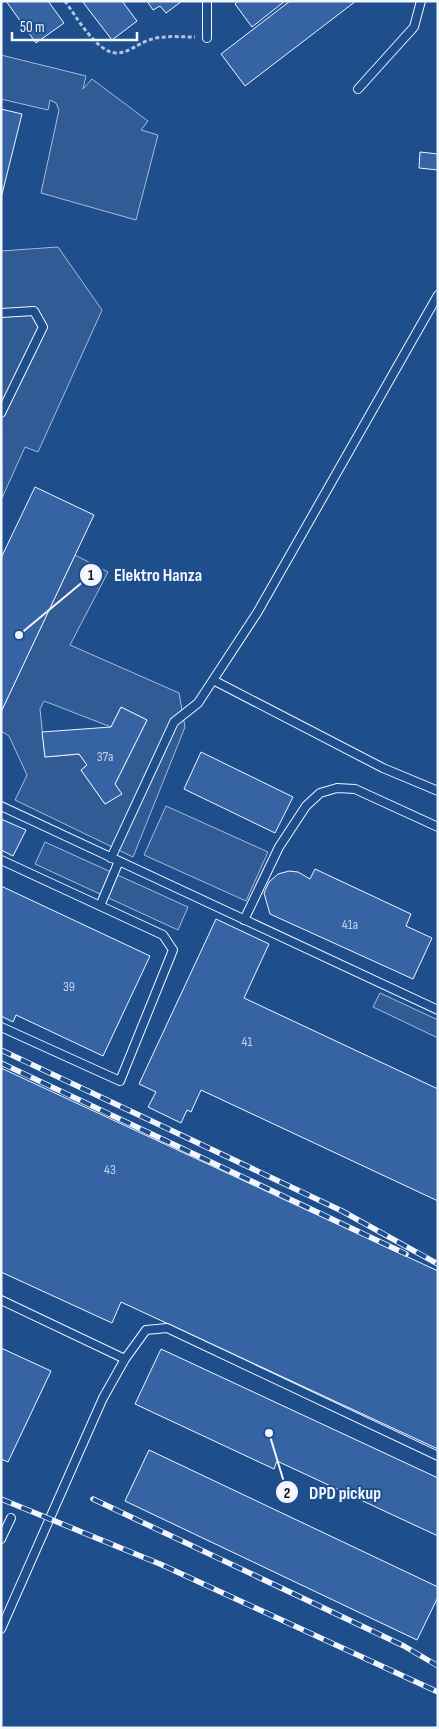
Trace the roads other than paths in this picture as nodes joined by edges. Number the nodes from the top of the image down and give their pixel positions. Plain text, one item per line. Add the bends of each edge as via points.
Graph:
1 (207, 1) edge
2 (421, 1) edge
3 (206, 38) road end
4 (358, 89) dead end
5 (438, 294) edge
6 (1, 312) edge
7 (1, 413) edge
8 (213, 680) junction
9 (438, 791) edge
10 (1, 806) edge
11 (438, 827) edge
12 (1, 860) edge
13 (115, 860) junction
14 (100, 906) junction
15 (244, 920) junction
16 (438, 1010) edge
17 (1, 1027) edge
18 (1, 1300) edge
19 (125, 1359) junction
20 (438, 1456) edge
21 (11, 1518) dead end
22 (1, 1539) edge
23 (1, 1629) edge

1 - 3 lane
2 - 4 lane via 414,27
5 - 8 lane via 256,613
6 - 7 lane via 34,311 43,327
8 - 9 lane via 383,768
8 - 13 lane via 198,703 174,722
10 - 13 lane
11 - 15 lane via 354,789 337,788 320,793 306,806 279,847
12 - 14 lane
13 - 14 lane
13 - 15 lane
14 - 17 lane via 162,935 173,950 120,1081
15 - 16 lane
18 - 19 lane
19 - 20 lane via 146,1330 167,1328
19 - 23 lane via 104,1398
21 - 22 lane

